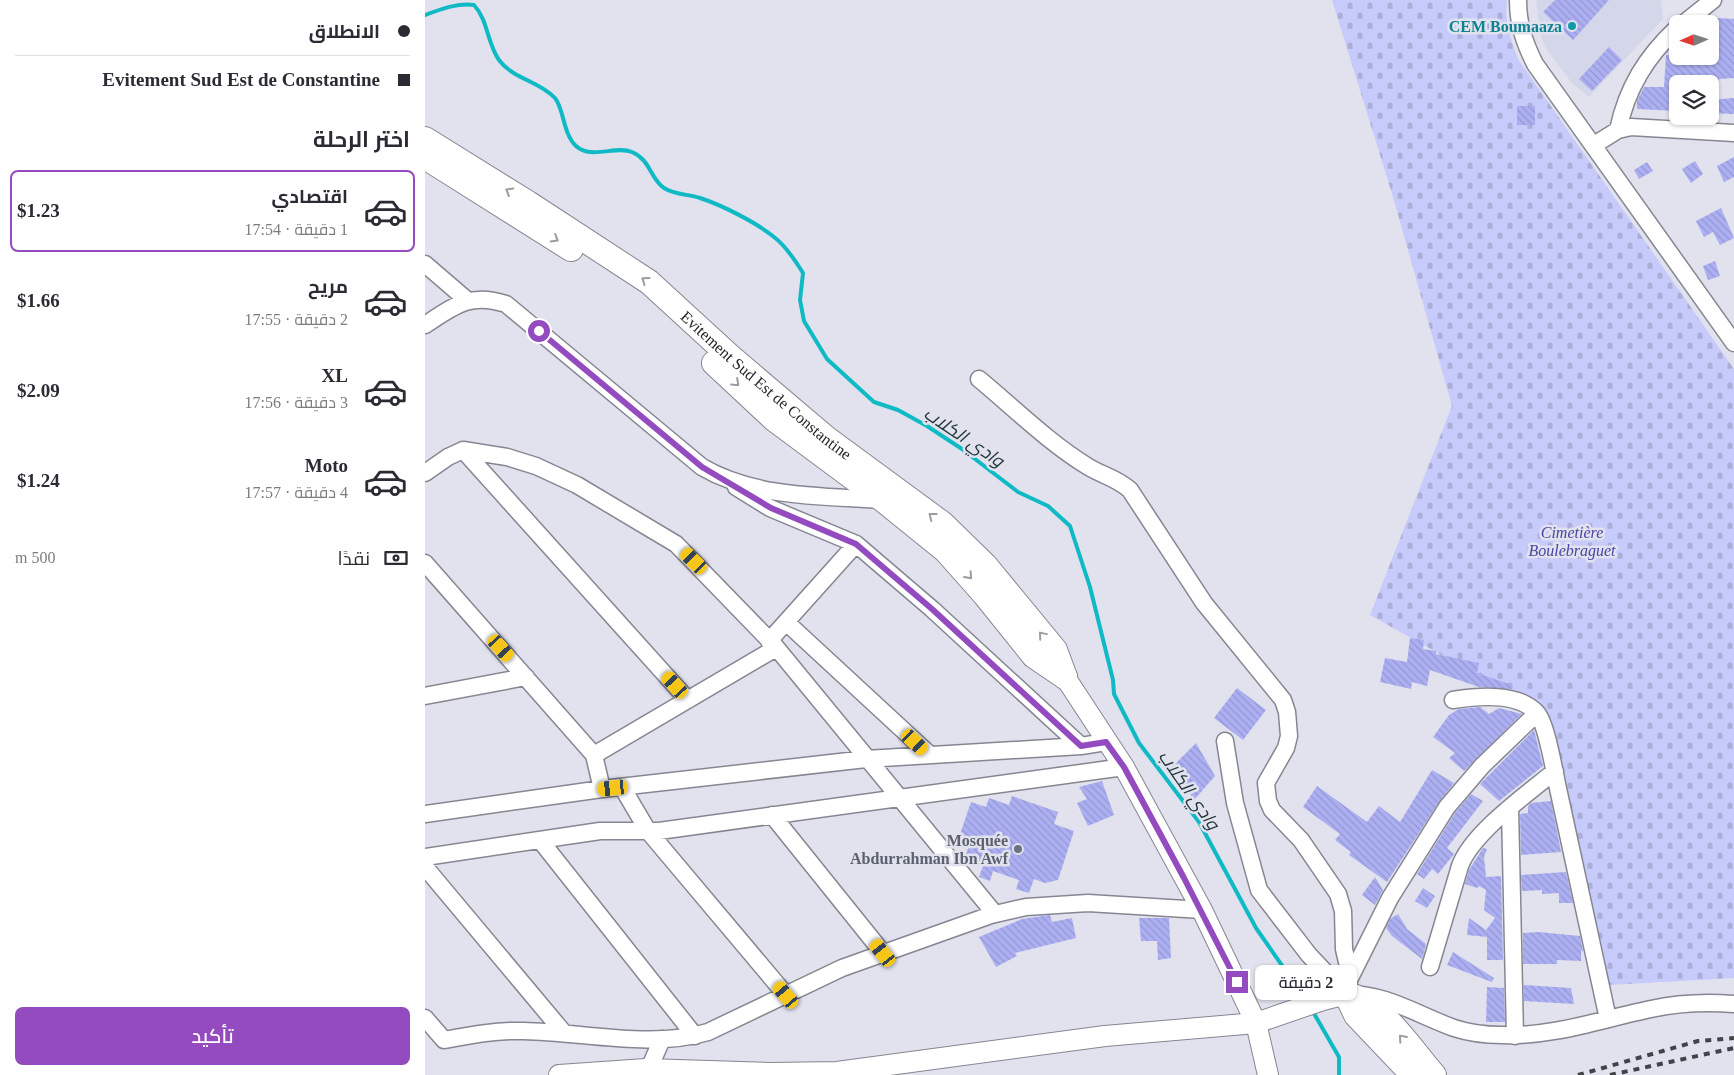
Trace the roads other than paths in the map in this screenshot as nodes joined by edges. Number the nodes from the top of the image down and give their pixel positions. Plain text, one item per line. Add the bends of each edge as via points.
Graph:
1 (1518, 0) edge
2 (1713, 0) edge
3 (1694, 15) edge
4 (1669, 36) edge
5 (1618, 130) junction
6 (1734, 133) edge
7 (425, 139) edge
8 (1594, 144) junction
9 (425, 157) edge
10 (425, 264) edge
11 (468, 301) junction
12 (425, 325) edge
13 (1734, 343) edge
14 (979, 378) dead end
15 (463, 450) junction
16 (425, 472) edge
17 (724, 480) junction
18 (888, 493) junction
19 (856, 544) junction
20 (425, 563) edge
21 (786, 622) junction
22 (773, 644) junction
23 (526, 677) junction
24 (1065, 678) joint
25 (425, 696) edge
26 (688, 700) junction
27 (1453, 700) dead end
28 (1537, 713) junction
29 (1225, 741) dead end
30 (1106, 742) junction
31 (1081, 746) junction
32 (594, 755) junction
33 (930, 755) junction
34 (866, 759) junction
35 (1124, 767) junction
36 (1555, 772) junction
37 (622, 787) junction
38 (603, 789) junction
39 (901, 798) junction
40 (1510, 808) junction
41 (425, 814) edge
42 (772, 815) junction
43 (648, 831) junction
44 (540, 840) junction
45 (425, 857) edge
46 (425, 866) edge
47 (1202, 910) junction
48 (995, 914) junction
49 (883, 953) junction
50 (1430, 967) dead end
51 (1348, 985) junction
52 (786, 995) junction
53 (1734, 1004) edge
54 (425, 1018) edge
55 (1608, 1019) junction
56 (1256, 1023) junction
57 (564, 1033) junction
58 (695, 1036) junction
59 (1515, 1036) junction
60 (662, 1039) junction
61 (649, 1069) junction
62 (559, 1075) edge
63 (1268, 1075) edge
64 (1413, 1075) edge
65 (1434, 1075) edge

1 - 8 street via 1524,43 1535,64
2 - 3 street
4 - 5 street via 1639,71
5 - 6 street
5 - 8 street
18 -> 7 highway, Evitement Sud Est de Constantine via 649,282
8 - 13 street
9 -> 18 highway, Evitement Sud Est de Constantine via 602,268 651,304 774,419
10 - 11 street
11 - 12 street
11 - 17 street via 489,298 506,304 702,467
14 - 51 street via 1065,450 1088,467 1121,481 1130,490 1204,603 1283,700 1289,736 1286,748 1266,783 1268,801 1272,810 1301,840 1338,894 1343,912
15 - 16 street
15 - 22 street via 498,455 536,466 577,484 676,544
15 - 26 street
17 - 18 street via 791,493
17 - 19 street via 771,508
18 - 24 highway, Evitement Sud Est de Constantine via 943,524 985,565 1055,650
19 - 21 street
19 - 31 street
20 - 23 street
21 - 22 street
21 - 33 street
22 - 26 street
22 - 34 street
23 - 25 street
23 - 32 street
24 - 30 main road, Evitement Sud Est de Constantine
26 - 32 street
27 - 28 street via 1504,699 1525,704
28 - 36 street
28 - 51 street via 1455,796 1390,898
29 - 51 street via 1235,803 1259,890 1309,955
30 - 31 street
30 - 35 main road, Evitement Sud Est de Constantine
31 - 33 street
32 - 38 street
33 - 34 street
34 - 37 street
34 - 39 street
35 - 39 street
35 - 47 main road, Evitement Sud Est de Constantine
36 - 40 street
36 - 55 street
37 - 38 street
37 - 43 street
38 - 41 street
39 - 42 street
39 - 48 street
40 - 50 street via 1472,844 1463,858
40 - 59 street
42 - 43 street
42 - 49 street
43 - 44 street via 601,831
43 - 52 street
44 - 45 street
44 - 58 street
46 - 57 street
47 - 48 street via 1088,903 1026,907
47 - 56 main road, Evitement Sud Est de Constantine
48 - 49 street
49 - 52 street via 842,968
51 - 56 main road via 1323,1000
51 - 59 street via 1360,994 1382,998 1469,1032
51 - 64 highway via 1356,1015
65 -> 51 highway via 1374,1007
52 - 58 street
53 - 55 street via 1690,1003
54 - 57 street via 444,1040 495,1031
55 - 59 street via 1562,1030
56 - 61 main road via 1105,1036 837,1072
56 - 63 main road, Evitement Sud Est de Constantine
57 - 60 street
58 - 60 street
60 - 61 street
61 - 62 main road

